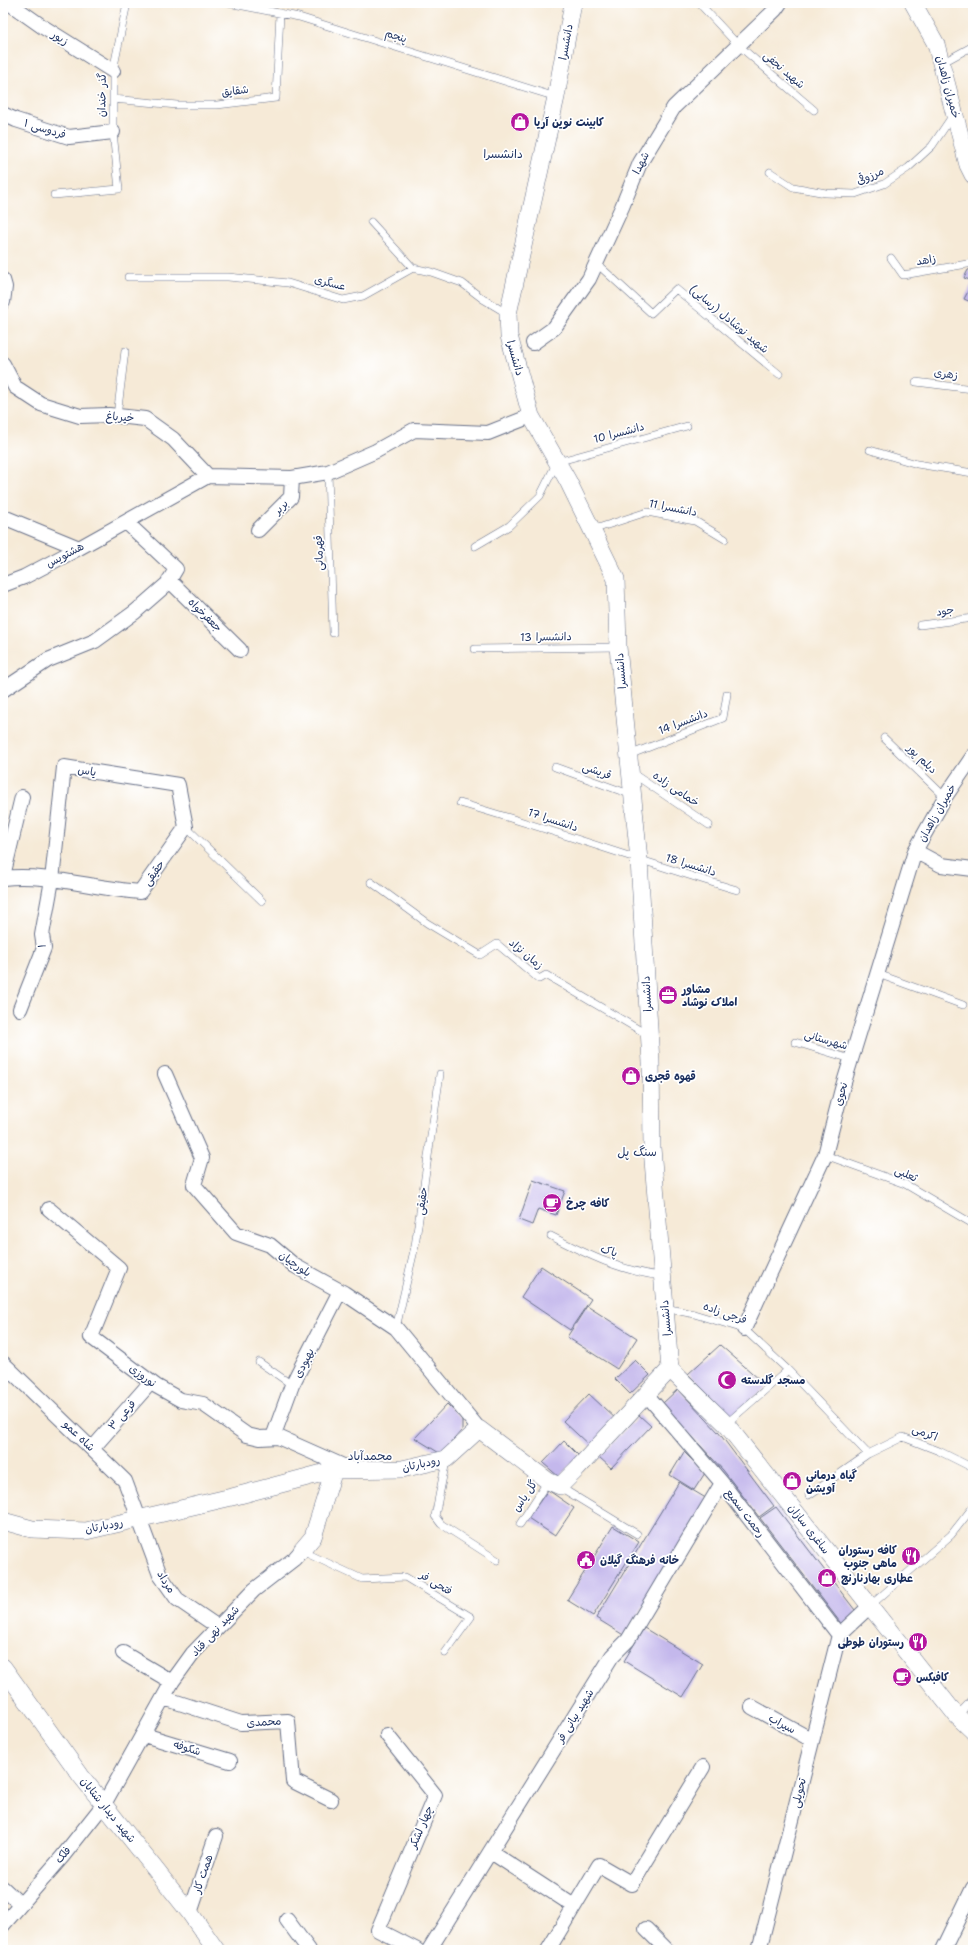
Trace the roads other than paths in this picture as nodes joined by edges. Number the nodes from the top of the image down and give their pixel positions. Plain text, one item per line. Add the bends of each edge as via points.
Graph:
1 (9, 3) edge
2 (127, 3) edge
3 (228, 3) edge
4 (573, 3) edge
5 (699, 3) edge
6 (780, 3) edge
7 (914, 3) edge
8 (280, 14) junction
9 (738, 45) junction
10 (973, 46) edge
11 (941, 63) junction
12 (113, 71) junction
13 (556, 97) junction
14 (113, 99) junction
15 (814, 110) dead end
16 (954, 113) junction
17 (3, 114) edge
18 (113, 132) junction
19 (770, 172) dead end
20 (973, 175) edge
21 (54, 195) dead end
22 (371, 222) dead end
23 (891, 258) dead end
24 (596, 263) junction
25 (973, 263) edge
26 (414, 268) junction
27 (128, 277) dead end
28 (3, 280) edge
29 (3, 302) edge
30 (508, 314) junction
31 (533, 343) dead end
32 (125, 351) dead end
33 (3, 364) edge
34 (779, 374) dead end
35 (916, 382) dead end
36 (9, 388) edge
37 (973, 389) edge
38 (117, 416) junction
39 (531, 416) junction
40 (687, 426) dead end
41 (870, 450) dead end
42 (558, 462) junction
43 (328, 472) junction
44 (973, 474) edge
45 (208, 476) junction
46 (292, 478) junction
47 (3, 521) edge
48 (126, 522) junction
49 (258, 530) dead end
50 (592, 530) junction
51 (725, 538) dead end
52 (475, 546) dead end
53 (78, 548) junction
54 (169, 580) junction
55 (3, 585) edge
56 (973, 618) edge
57 (920, 625) dead end
58 (333, 633) dead end
59 (618, 647) junction
60 (475, 649) dead end
61 (240, 650) dead end
62 (3, 690) edge
63 (727, 694) dead end
64 (884, 738) dead end
65 (628, 755) junction
66 (973, 756) edge
67 (555, 767) dead end
68 (630, 772) junction
69 (632, 795) junction
70 (22, 797) dead end
71 (944, 797) junction
72 (460, 803) dead end
73 (709, 825) dead end
74 (186, 827) junction
75 (915, 851) junction
76 (639, 860) junction
77 (973, 869) edge
78 (3, 877) edge
79 (52, 880) junction
80 (371, 882) dead end
81 (737, 890) dead end
82 (262, 901) dead end
83 (878, 974) junction
84 (963, 1005) dead end
85 (20, 1009) dead end
86 (650, 1036) junction
87 (795, 1042) dead end
88 (851, 1059) junction
89 (165, 1074) dead end
90 (440, 1074) dead end
91 (825, 1155) junction
92 (49, 1209) dead end
93 (973, 1223) edge
94 (552, 1236) dead end
95 (662, 1276) junction
96 (340, 1291) junction
97 (665, 1308) junction
98 (396, 1328) junction
99 (744, 1329) junction
100 (3, 1362) edge
101 (259, 1362) dead end
102 (670, 1369) junction
103 (788, 1370) junction
104 (151, 1382) junction
105 (292, 1386) junction
106 (646, 1394) junction
107 (726, 1424) junction
108 (479, 1429) junction
109 (272, 1437) junction
110 (92, 1449) junction
111 (868, 1454) junction
112 (446, 1458) junction
113 (973, 1468) edge
114 (342, 1469) junction
115 (722, 1483) junction
116 (554, 1484) junction
117 (809, 1495) dead end
118 (973, 1507) edge
119 (138, 1519) junction
120 (3, 1521) edge
121 (520, 1524) dead end
122 (637, 1534) dead end
123 (302, 1550) junction
124 (497, 1560) dead end
125 (870, 1606) junction
126 (218, 1627) junction
127 (839, 1635) junction
128 (123, 1653) dead end
129 (445, 1653) dead end
130 (3, 1666) edge
131 (172, 1682) junction
132 (164, 1698) junction
133 (973, 1699) edge
134 (752, 1707) dead end
135 (957, 1716) junction
136 (973, 1731) edge
137 (144, 1735) junction
138 (387, 1735) dead end
139 (812, 1740) junction
140 (230, 1761) dead end
141 (703, 1767) dead end
142 (330, 1800) dead end
143 (104, 1804) junction
144 (216, 1836) dead end
145 (492, 1852) junction
146 (3, 1888) edge
147 (973, 1888) edge
148 (20, 1904) junction
149 (574, 1906) junction
150 (190, 1913) junction
151 (287, 1920) dead end
152 (3, 1925) edge
153 (646, 1929) dead end
154 (216, 1950) edge
155 (309, 1950) edge
156 (417, 1950) edge
157 (429, 1950) edge
158 (548, 1950) edge
159 (667, 1950) edge
160 (759, 1950) edge
161 (943, 1950) edge

1 - 12 street, زیور via 42,27
2 - 12 lane, گذر خندان
3 - 8 lane, پنجم
4 - 13 street, دانشسرا
5 - 9 lane, شهید نجفی
6 - 9 street, شهدا
7 - 11 street, خمیران زاهدان via 936,44
8 - 13 lane, پنجم via 307,20
8 - 14 lane, شقایق via 276,98 217,105 177,105
9 - 15 lane, شهید نجفی
9 - 24 street, شهدا via 674,107 640,163
10 - 11 lane
11 - 16 street, خمیران زاهدان
12 - 14 lane, گذر خندان
13 - 30 street, دانشسرا
14 - 18 lane, گذر خندان
16 - 19 lane, مرزوقی via 932,146 908,168 884,184 855,194 826,193 793,186
16 - 20 street, خمیران زاهدان
17 - 18 street, فردوسی ۱ via 69,137
18 - 21 lane, گذر خندان via 119,189
22 - 26 lane
23 - 25 lane, زاهد via 902,275
24 - 31 street, شهدا via 589,279 554,328
24 - 34 lane, شهید نوشادل (رسایی) via 651,313 676,290
26 - 27 lane, عسگری via 363,296 343,300 288,283 242,278
26 - 30 lane via 462,283
28 - 29 street
30 - 39 street, دانشسرا via 509,336
32 - 38 lane
33 - 36 street
35 - 37 lane, زهری
36 - 38 street, خیرباغ via 41,404 80,416
38 - 45 street, خیرباغ via 145,419 173,439
39 - 42 street, دانشسرا
39 - 43 street via 488,433 414,430 376,451
40 - 42 lane, دانشسرا 10
41 - 44 lane via 917,464
42 - 50 street, دانشسرا
42 - 52 lane via 540,496 509,526
43 - 46 street
43 - 58 lane, قهرمانی
45 - 46 street
45 - 48 street, هشتویس
46 - 49 street, بربر via 291,497
47 - 53 street via 6,518
48 - 53 street, هشتویس
48 - 54 street via 176,569
50 - 51 lane, دانشسرا 11 via 647,512 695,522
50 - 59 street, دانشسرا via 616,578
53 - 55 street, هشتویس via 24,577
54 - 61 street, جعفرخواه
54 - 62 street via 135,612 95,641 48,660
56 - 57 lane, جود
59 - 60 lane, دانشسرا 13
59 - 65 street, دانشسرا
63 - 65 lane, دانشسرا 14 via 723,718
64 - 71 lane, دیلم پور
65 - 68 street, دانشسرا
66 - 71 street, خمیران زاهدان
67 - 69 lane, قریشی
68 - 69 street, دانشسرا
68 - 73 lane, خمامی زاده
69 - 76 street, دانشسرا
70 - 78 street
71 - 75 street, خمیران زاهدان
72 - 76 lane, دانشسرا 17
74 - 79 street, حقیقی via 140,892
74 - 79 street, یاس via 178,784 64,767
74 - 82 lane
75 - 77 street via 940,865
75 - 83 street, نحوی
76 - 81 lane, دانشسرا 18
76 - 86 street, دانشسرا
78 - 79 street, حقیقی via 24,876
79 - 85 street, ۱ via 42,935 44,948
80 - 86 lane, زمان نژاد via 427,923 480,955 497,944 539,979 546,975
83 - 84 lane
83 - 88 street, نحوی
86 - 95 street, دانشسرا via 652,1148
87 - 88 lane, شهرستانی
88 - 91 street, نحوی
89 - 96 street, بلورچیان via 202,1158 194,1185 236,1233 270,1245 295,1266
90 - 98 lane, حقیقی via 415,1246
91 - 93 lane, ثعلبی via 905,1184
91 - 99 street, نحوی
92 - 104 street, نوروزی via 119,1268 91,1337
94 - 95 lane, پاک via 591,1257 645,1275
95 - 97 street, دانشسرا
96 - 98 street, بلورچیان
96 - 105 street, بهبودی
97 - 99 lane, فرجی زاده
97 - 102 street, دانشسرا
98 - 108 street, بلورچیان
99 - 103 lane, فرجی زاده
100 - 110 street, شاه عمو
101 - 105 lane
102 - 106 street
102 - 107 street, ساغری سازان
103 - 107 lane
103 - 111 lane
104 - 109 street, نوروزی via 181,1400 203,1404 247,1435
104 - 110 street, فرعی ۳
105 - 109 street, بهبودی
106 - 115 street, رحمت سمیع
106 - 116 street
107 - 125 street, ساغری سازان
108 - 112 street, رودبارتان
108 - 116 street
109 - 114 street, نوروزی via 278,1437
110 - 119 street, شاه عمو via 125,1481
111 - 113 lane, اکرمی via 903,1436
111 - 117 lane, اکرمی
112 - 114 street, رودبارتان via 402,1469
112 - 124 lane via 435,1516 441,1524
114 - 119 street, رودبارتان
114 - 123 street, شهید نهی قناد via 313,1537
115 - 127 street, رحمت سمیع
115 - 145 street, شهید بیانی فر via 628,1640 612,1656
116 - 121 lane, گل یاس
116 - 122 lane
118 - 125 lane via 952,1535
119 - 120 street, رودبارتان via 86,1531 32,1529
119 - 126 street, مرداد via 160,1574 177,1599
123 - 126 street, شهید نهی قناد via 294,1560 254,1590
123 - 129 lane, فتحی فر via 362,1579 405,1578 471,1617
125 - 127 street
125 - 135 street, ساغری سازان
126 - 131 street, شهید نهی قناد via 193,1653
127 - 139 street, تحویلی
128 - 131 street
130 - 143 street, شهید دیدار شتابان via 81,1776
131 - 132 street, شهید نهی قناد
132 - 137 street, شهید نهی قناد
132 - 142 street, محمدی via 241,1723 288,1721 292,1781
133 - 135 lane
134 - 139 street, سیراب
135 - 136 street, ساغری سازان
137 - 140 street, شکوفه
137 - 143 street, شهید نهی قناد
138 - 156 street, چهار لشکر via 435,1795 378,1930
139 - 160 street, تحویلی
141 - 149 street via 632,1884 599,1865
143 - 148 street, فلک
143 - 150 street, شهید دیدار شتابان
144 - 150 street, همت کار
145 - 149 street
145 - 157 street, شهید بیانی فر
146 - 148 street
147 - 161 street
148 - 152 street, فلک
149 - 158 street
150 - 154 street, شهید دیدار شتابان
151 - 155 street
153 - 159 street

